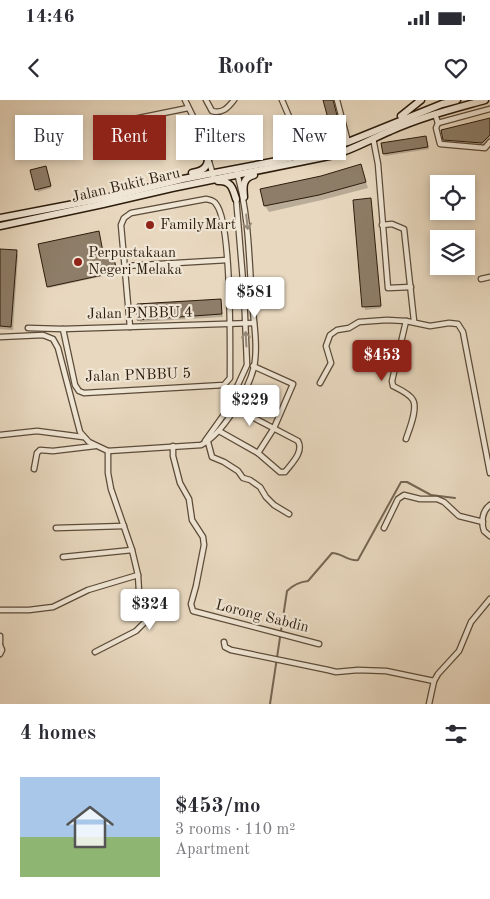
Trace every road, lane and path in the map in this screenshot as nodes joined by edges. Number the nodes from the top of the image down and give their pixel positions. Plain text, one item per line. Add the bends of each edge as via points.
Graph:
1 (185, 100) edge
2 (206, 100) edge
3 (234, 100) edge
4 (282, 100) edge
5 (338, 100) edge
6 (421, 100) edge
7 (457, 100) edge
8 (485, 100) edge
9 (442, 102) edge
10 (188, 108) junction
11 (490, 109) edge
12 (444, 111) junction
13 (435, 114) junction
14 (154, 115) edge
15 (192, 115) edge
16 (288, 115) edge
17 (438, 123) junction
18 (385, 126) junction
19 (370, 133) junction
20 (373, 140) junction
21 (348, 142) joint
22 (490, 142) edge
23 (346, 151) edge
24 (208, 160) edge
25 (209, 160) edge
26 (281, 160) edge
27 (309, 160) edge
28 (312, 160) edge
29 (234, 172) junction
30 (214, 176) junction
31 (139, 190) junction
32 (152, 193) junction
33 (240, 198) junction
34 (0, 218) edge
35 (382, 225) junction
36 (0, 226) edge
37 (227, 260) junction
38 (125, 266) junction
39 (490, 277) edge
40 (481, 279) dead end
41 (411, 287) junction
42 (406, 321) junction
43 (414, 322) junction
44 (254, 323) junction
45 (230, 324) junction
46 (245, 324) junction
47 (130, 327) junction
48 (28, 328) dead end
49 (63, 329) junction
50 (0, 337) edge
51 (247, 365) junction
52 (254, 367) junction
53 (320, 383) dead end
54 (235, 408) junction
55 (274, 428) junction
56 (219, 431) junction
57 (0, 435) edge
58 (83, 437) junction
59 (406, 439) dead end
60 (208, 442) junction
61 (201, 445) junction
62 (95, 446) junction
63 (173, 446) junction
64 (108, 451) junction
65 (258, 452) junction
66 (34, 469) dead end
67 (490, 473) edge
68 (490, 505) edge
69 (289, 514) dead end
70 (483, 522) junction
71 (124, 526) junction
72 (56, 528) dead end
73 (384, 528) dead end
74 (490, 536) edge
75 (132, 550) junction
76 (63, 557) dead end
77 (138, 575) junction
78 (490, 599) edge
79 (0, 610) edge
80 (0, 636) edge
81 (224, 642) dead end
82 (0, 644) edge
83 (319, 644) dead end
84 (95, 652) dead end
85 (1, 654) edge
86 (434, 681) junction
87 (429, 704) edge

1 - 10 street
2 - 3 street via 212,111 222,112
4 - 16 street
5 - 21 street
6 - 18 main road
7 - 9 main road, Jalan Bukit Baru
8 - 12 main road, Jalan Bukit Baru
9 - 12 main road
9 - 18 main road, Jalan Bukit Baru
10 - 14 street
10 - 15 street
11 - 17 street
12 - 13 main road, Jalan Bukit Baru
13 - 17 street
13 - 20 main road, Jalan Bukit Baru
17 - 22 street via 440,144 485,148
18 - 19 main road, Jalan Bukit Baru
19 - 20 street
19 - 21 main road, Jalan Bukit Baru
20 - 23 main road, Jalan Bukit Baru
20 - 35 street
24 - 31 main road via 200,171 152,183
25 - 30 street
26 - 29 main road, Jalan Bukit Baru
27 - 29 main road, Jalan Bukit Baru
28 - 33 main road via 249,176
29 - 30 main road, Jalan Bukit Baru
29 - 33 street
30 - 31 main road, Jalan Bukit Baru
30 - 32 main road, Jalan Bukit Baru
31 - 34 main road, Jalan Bukit Baru
32 - 33 main road via 223,180
32 - 36 main road, Jalan Bukit Baru
33 -> 44 street via 250,253
33 - 46 street
35 - 41 street via 392,224 404,229
35 - 41 street via 388,288
37 - 38 street
37 - 38 street via 225,232 218,206 206,199 131,213 124,218 121,225
37 - 45 street
38 - 47 street
39 - 40 street
41 - 43 street
42 - 43 street
42 - 53 street via 363,321 333,332 326,346 330,366
42 - 59 street via 392,381 393,386 414,401
43 - 67 street via 430,326 454,323 461,327
44 - 46 street, Jalan PNBBU 4
44 - 52 street
45 - 46 street, Jalan PNBBU 4
45 - 47 street, Jalan PNBBU 4
45 - 49 street, Jalan PNBBU 5 via 230,378 224,385 84,392 75,385
51 -> 46 street
47 - 49 street, Jalan PNBBU 4
48 - 49 street, Jalan PNBBU 4
50 - 58 street via 43,335 56,343
51 - 52 street
51 - 61 street via 225,413
52 - 54 street
52 - 55 street via 293,384
54 - 55 street
54 - 56 street
55 - 65 street
55 - 65 street via 298,441 300,452 285,472 279,471
56 - 60 street
56 - 65 street
57 - 58 street via 37,431
58 - 62 street
60 - 61 street
60 - 69 street via 212,457 260,487 274,505
61 - 63 street
62 - 64 street
62 - 66 street via 40,450
63 - 64 street
63 - 83 street, Lorong Sabdin via 180,483 189,499 192,520 204,545 191,608 196,613
64 - 71 street via 111,489
68 - 70 street via 484,511
70 - 73 street via 459,516 437,499 404,495 398,498
70 - 74 street via 484,531
71 - 72 street
71 - 75 street
75 - 76 street
75 - 77 street
77 - 79 street via 88,590 53,607
77 - 84 street via 145,622 136,631
78 - 86 street via 471,622 459,651
80 - 82 street
81 - 86 street via 225,648 231,650 336,672 386,671
82 - 85 street
86 - 87 street

